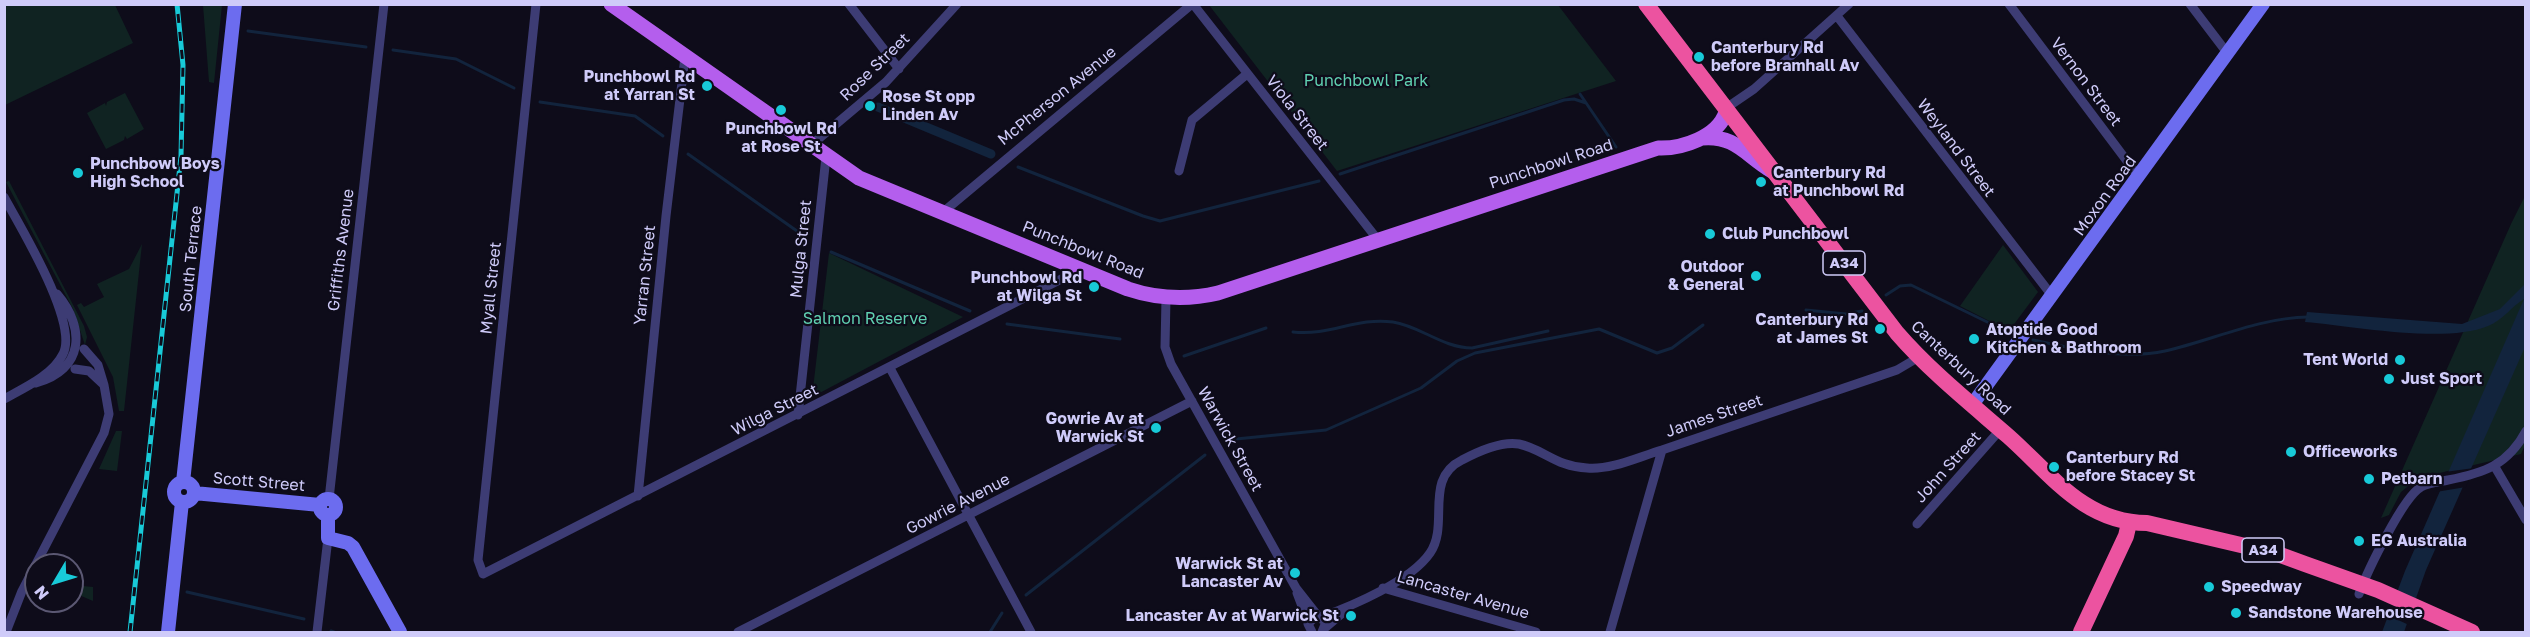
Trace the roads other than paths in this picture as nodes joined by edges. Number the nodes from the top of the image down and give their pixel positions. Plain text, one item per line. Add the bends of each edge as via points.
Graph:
1 (235, 4) edge
2 (384, 4) edge
3 (536, 4) edge
4 (611, 4) edge
5 (849, 4) edge
6 (957, 4) edge
7 (1193, 4) edge
8 (1646, 4) edge
9 (1849, 4) edge
10 (2009, 4) edge
11 (2190, 4) edge
12 (2263, 4) edge
13 (1836, 16) junction
14 (2228, 54) junction
15 (685, 57) junction
16 (899, 69) junction
17 (1248, 74) junction
18 (1726, 112) junction
19 (1700, 138) junction
20 (810, 146) junction
21 (1658, 148) junction
22 (826, 157) junction
23 (1179, 171) dead end
24 (1772, 171) junction
25 (2139, 177) junction
26 (4, 197) edge
27 (7, 209) edge
28 (942, 213) junction
29 (1378, 240) junction
30 (1079, 270) junction
31 (2053, 297) junction
32 (1166, 298) junction
33 (84, 349) dead end
34 (1919, 357) junction
35 (890, 368) junction
36 (75, 369) dead end
37 (104, 385) junction
38 (4, 399) edge
39 (1192, 401) junction
40 (1972, 405) junction
41 (798, 415) junction
42 (2000, 430) junction
43 (2526, 431) edge
44 (1662, 450) junction
45 (2495, 467) junction
46 (183, 482) junction
47 (194, 493) junction
48 (638, 496) junction
49 (182, 502) junction
50 (326, 506) junction
51 (968, 516) junction
52 (2526, 520) edge
53 (2129, 523) junction
54 (1917, 524) dead end
55 (328, 538) junction
56 (483, 574) joint
57 (1296, 588) junction
58 (1383, 588) junction
59 (2361, 589) junction
60 (1350, 606) junction
61 (2414, 612) junction
62 (1319, 616) junction
63 (1307, 627) edge
64 (8, 630) edge
65 (1325, 630) edge
66 (168, 633) edge
67 (317, 633) edge
68 (400, 633) edge
69 (738, 633) edge
70 (1031, 633) edge
71 (1536, 633) edge
72 (1610, 633) edge
73 (2081, 633) edge
74 (2445, 633) edge
75 (2472, 633) edge

1 - 46 street, South Terrace
2 - 50 street, Griffiths Avenue
3 - 56 street, Myall Street via 478,560
4 - 15 main road, Punchbowl Road
5 - 16 street
6 - 16 street, Rose Street
7 - 17 street, Viola Street
7 - 28 street, McPherson Avenue
8 - 18 highway, Canterbury Road / A34
9 - 13 street
10 - 25 street, Vernon Street
11 - 14 street
12 - 14 street, Moxon Road
13 - 18 street
13 - 31 street, Weyland Street
14 - 25 street, Moxon Road
15 - 20 main road, Punchbowl Road
15 - 48 street, Yarran Street
16 - 20 street, Rose Street
17 - 23 street via 1192,120
17 - 29 street, Viola Street
18 - 19 main road, Punchbowl Road via 1722,124
18 - 21 main road, Punchbowl Road
18 - 24 highway, Canterbury Road / A34
19 - 21 main road, Punchbowl Road via 1671,148
19 - 24 main road via 1730,140
20 - 22 main road, Punchbowl Road
21 - 29 main road, Punchbowl Road
22 - 28 main road, Punchbowl Road via 859,178
22 - 41 street, Mulga Street
24 - 34 highway, Canterbury Road / A34
25 - 31 street, Moxon Road
26 - 27 street
27 - 38 street via 75,327 70,360 62,370
28 - 30 main road, Punchbowl Road
29 - 32 main road, Punchbowl Road via 1210,295
30 - 32 main road, Punchbowl Road via 1136,292
30 - 35 street, Wilga Street
31 - 40 street, Moxon Road
32 - 39 street, Warwick Street via 1165,347
33 - 37 street via 98,365
34 - 40 highway, Canterbury Road / A34
34 - 44 street, James Street via 1897,370
35 - 41 street, Wilga Street
35 - 51 street
36 - 37 street via 89,371
37 - 64 street via 109,414 104,433 22,591
39 - 51 street, Gowrie Avenue
39 - 57 street, Warwick Street
40 - 42 highway, Canterbury Road / A34
41 - 48 street, Wilga Street
42 - 53 highway, Canterbury Road / A34 via 2070,495
42 - 54 street, John Street
43 - 45 street via 2512,453
44 - 58 street via 1597,468 1564,464 1514,444 1462,460 1449,470 1441,484 1439,532 1429,555 1404,578
44 - 72 street, James Street
45 - 52 street
45 - 59 street via 2420,488 2409,499
46 - 47 street via 192,486
46 - 49 street via 174,489 176,498
47 - 49 street
47 - 50 street, Scott Street
48 - 56 street, Wilga Street
49 - 66 street
50 - 55 street, Griffiths Avenue
51 - 69 street, Gowrie Avenue
51 - 70 street
53 - 59 highway, Canterbury Road / A34 via 2147,523 2275,553
53 - 73 highway via 2127,536
55 - 67 street, Griffiths Avenue
55 - 68 street via 353,547
57 - 62 street, Warwick Street
57 - 63 street, Warwick Street
58 - 60 street, Lancaster Avenue
58 - 71 street, Lancaster Avenue
59 - 61 highway, Canterbury Road / A34
60 - 62 street, Lancaster Avenue
60 - 65 street, Lancaster Avenue
61 - 74 highway, Canterbury Road / A34
61 - 75 highway, Canterbury Road / A34
62 - 63 street, Lancaster Avenue via 1311,618
62 - 65 street, Warwick Street

